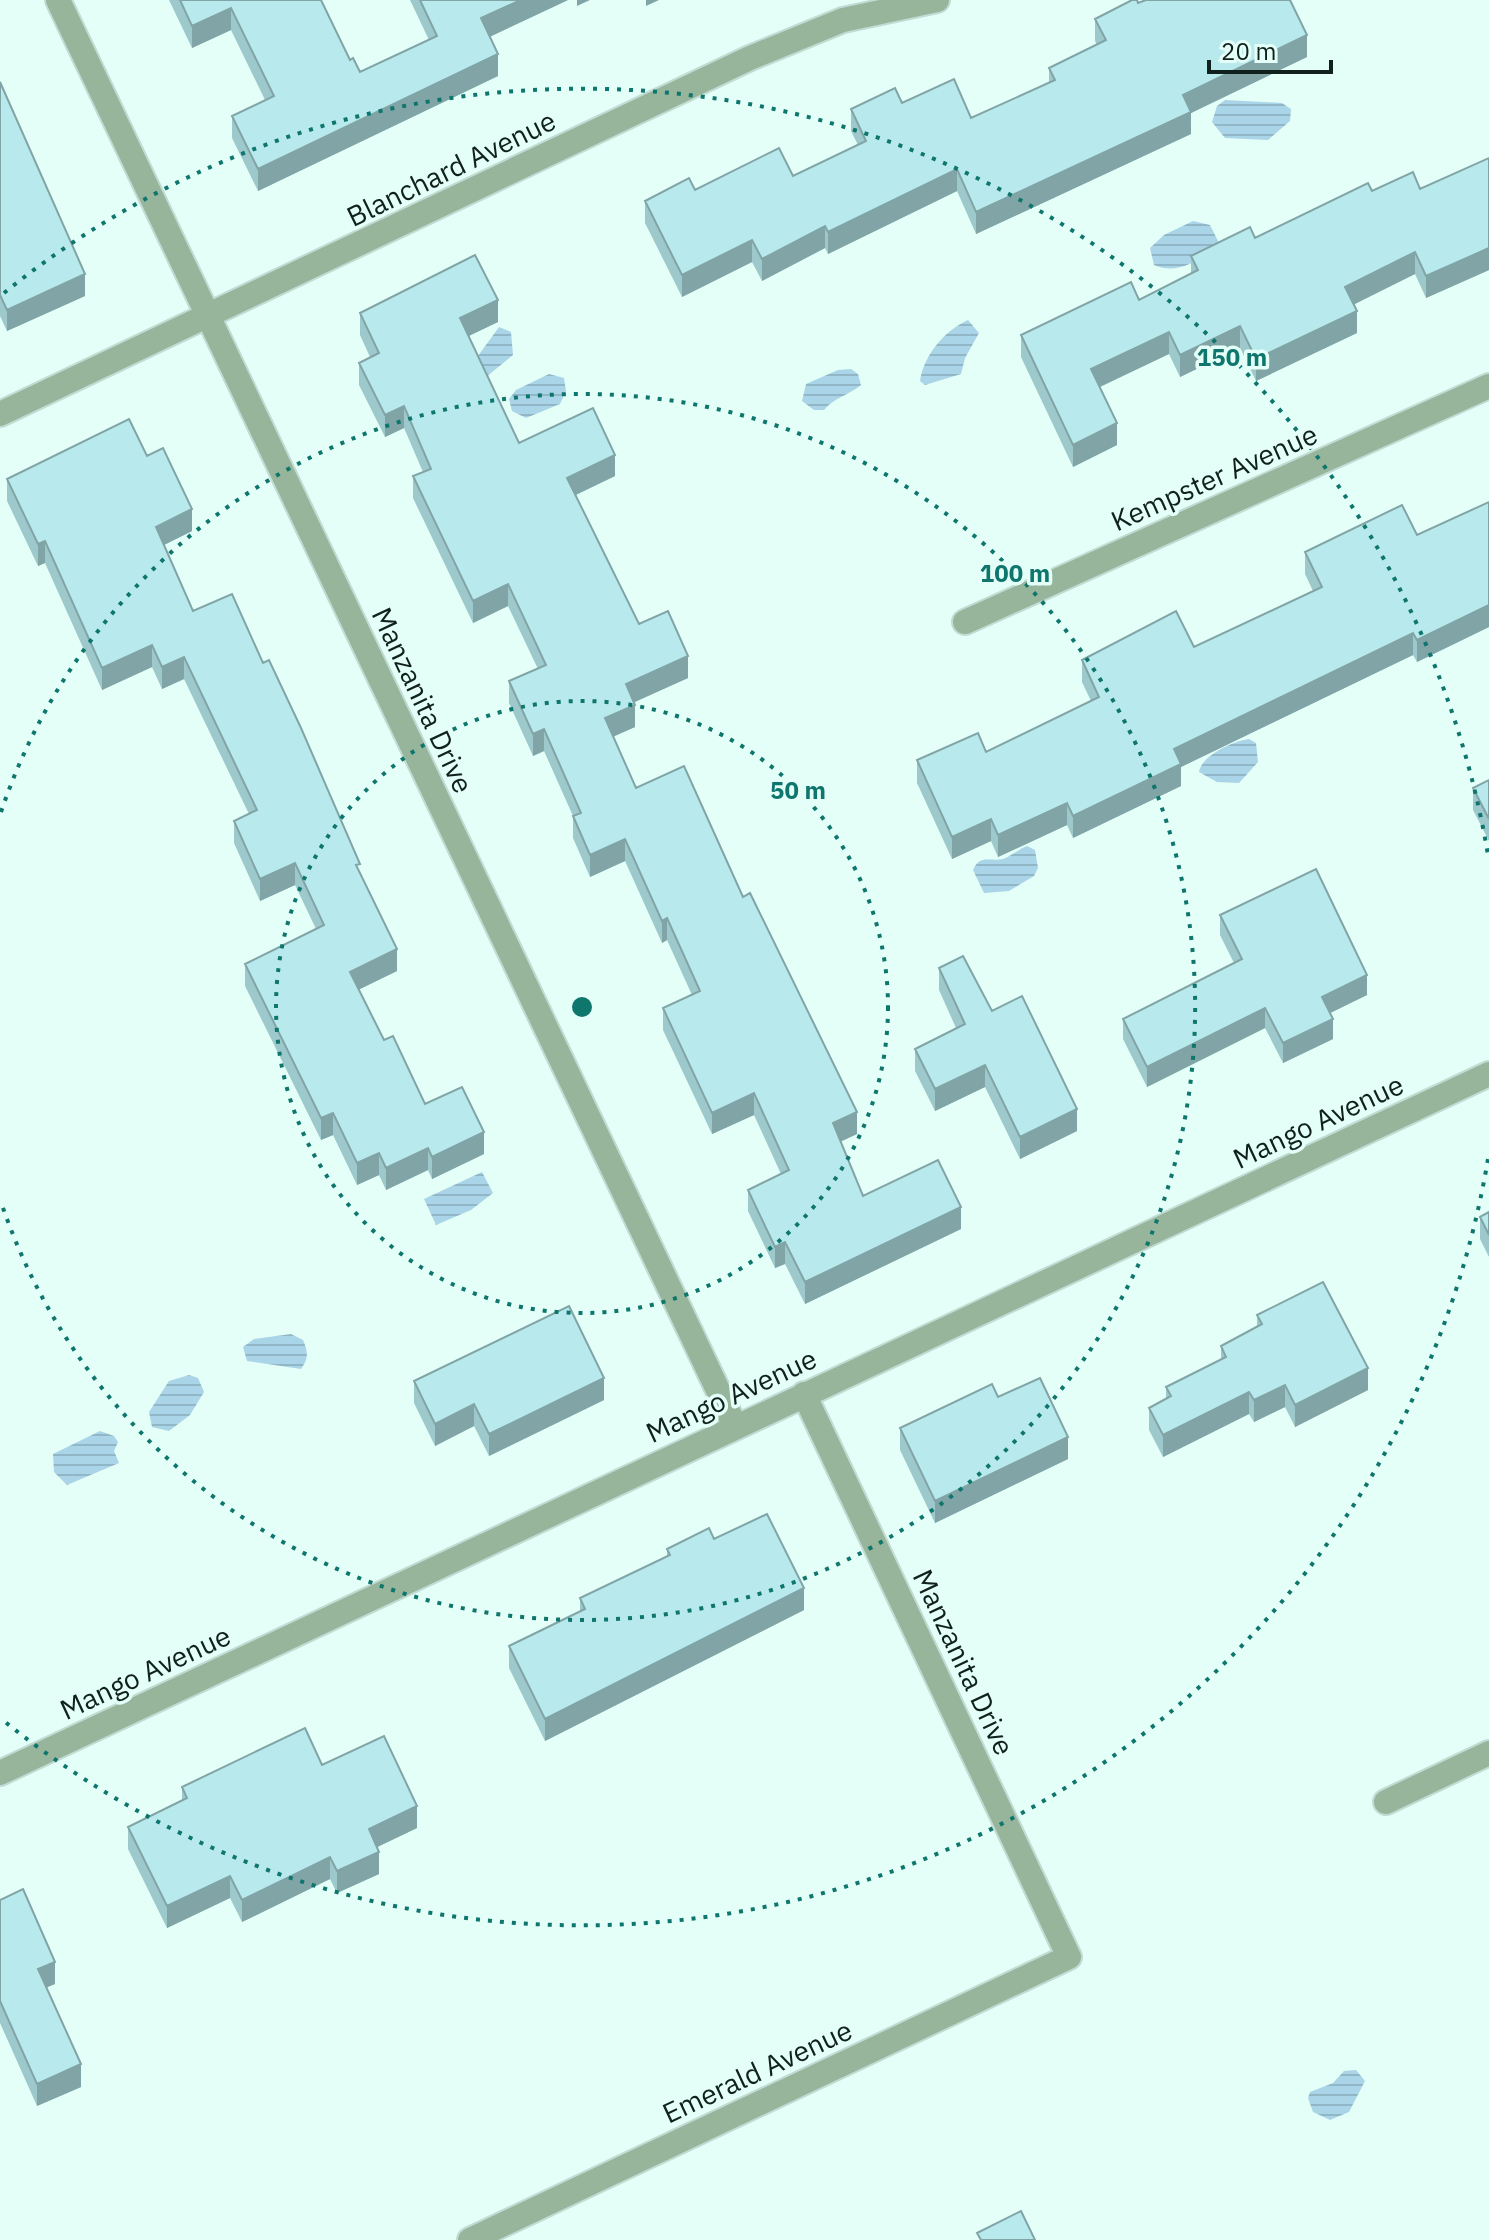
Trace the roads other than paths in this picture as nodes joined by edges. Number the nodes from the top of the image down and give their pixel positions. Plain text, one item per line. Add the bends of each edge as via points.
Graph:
1 (58, 0) edge
2 (937, 0) edge
3 (207, 317) junction
4 (1489, 386) edge
5 (0, 414) edge
6 (965, 622) dead end
7 (1489, 1074) edge
8 (804, 1394) junction
9 (735, 1426) junction
10 (1489, 1753) edge
11 (0, 1773) edge
12 (1386, 1802) dead end
13 (1069, 1957) joint
14 (470, 2240) edge

1 - 3 street, Manzanita Drive
2 - 3 street, Blanchard Avenue via 843,20 750,58
3 - 5 street, Blanchard Avenue
3 - 9 street, Manzanita Drive
4 - 6 street, Kempster Avenue
7 - 8 street, Mango Avenue
8 - 9 street, Mango Avenue
8 - 13 street, Manzanita Drive
9 - 11 street, Mango Avenue
10 - 12 street
13 - 14 street, Emerald Avenue

